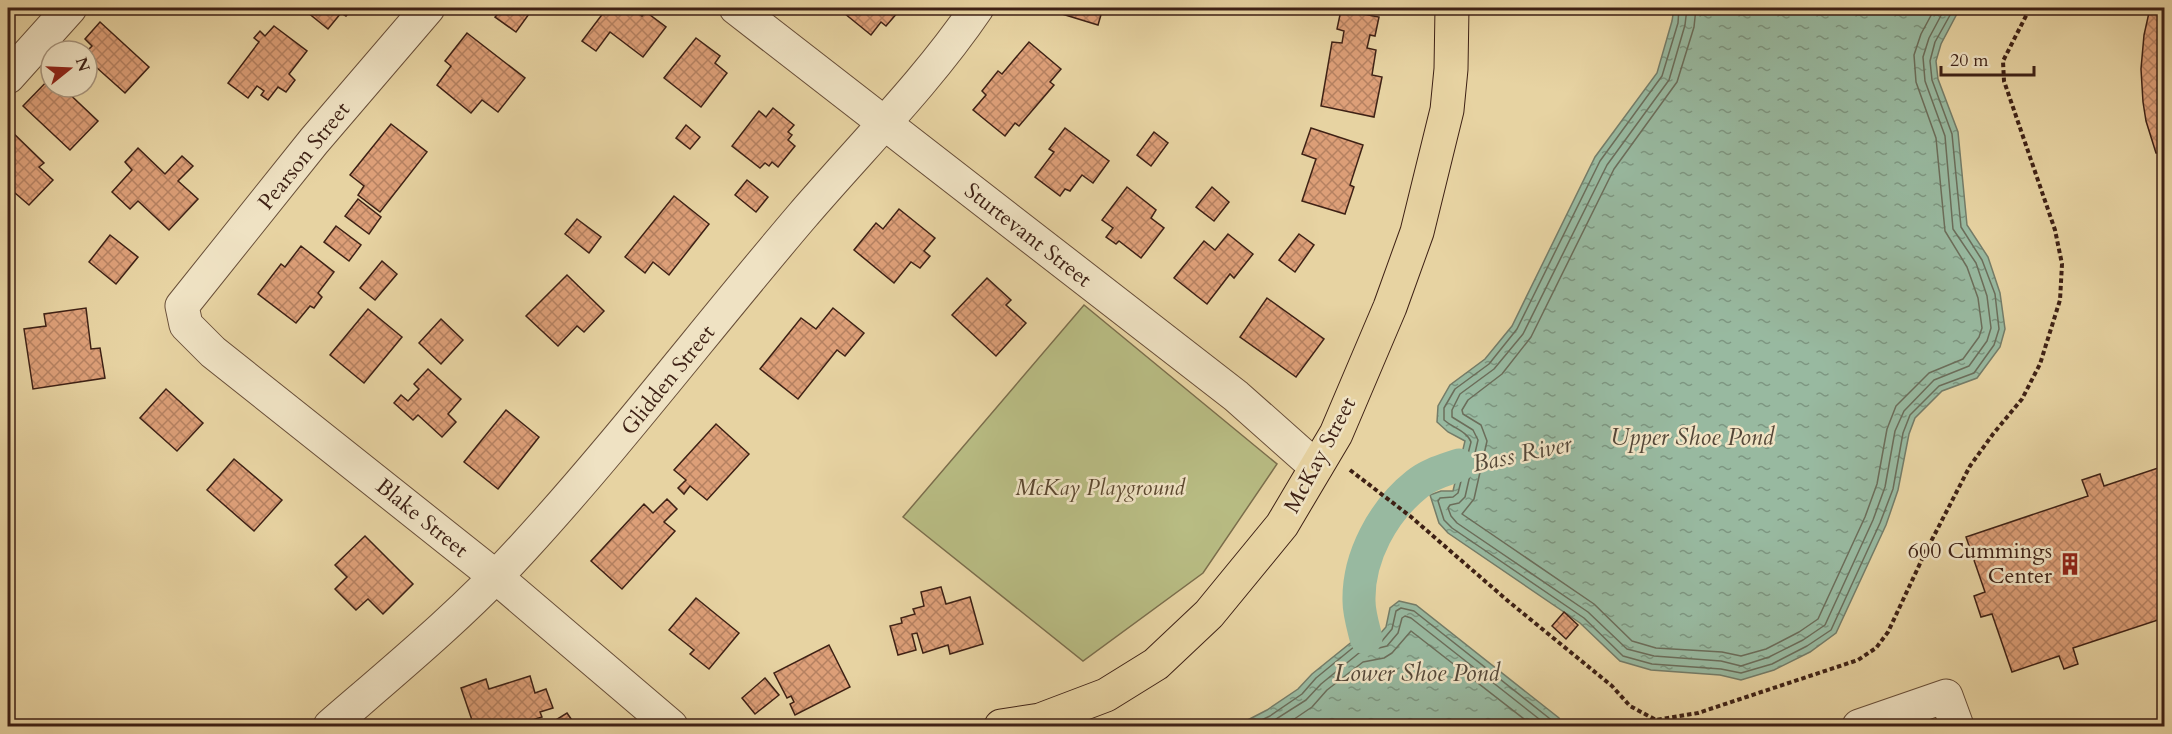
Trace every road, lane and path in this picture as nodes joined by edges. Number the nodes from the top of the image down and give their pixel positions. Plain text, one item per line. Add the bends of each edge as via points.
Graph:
1 (70, 8) edge
2 (428, 8) edge
3 (736, 8) edge
4 (977, 8) edge
5 (1452, 8) edge
6 (2030, 8) edge
7 (8, 77) edge
8 (884, 123) junction
9 (182, 306) joint
10 (1316, 467) junction
11 (496, 577) junction
12 (330, 726) edge
13 (671, 726) edge
14 (1002, 726) edge
15 (1858, 726) edge
16 (1957, 726) edge

1 - 7 street
2 - 9 street, Pearson Street via 314,141
3 - 8 street, Sturtevant Street
4 - 8 street, Glidden Street via 949,49
5 - 10 main road, McKay Street via 1447,110 1417,232 1336,434
6 - 10 path via 2003,60 2004,81 2055,230 2062,264 2060,300 2040,364 2022,399 1970,466 1888,632 1876,648 1858,660 1732,702 1656,720 1630,706 1612,686 1391,500 1349,469
8 - 10 street, Sturtevant Street via 1236,396
8 - 11 street, Glidden Street via 802,216 615,445
9 - 11 street, Blake Street via 186,325 213,352
10 - 14 main road, McKay Street via 1282,525 1209,614 1156,664 1106,695 1040,720
11 - 12 street, Glidden Street
11 - 13 street, Blake Street
15 - 16 street via 1946,696

